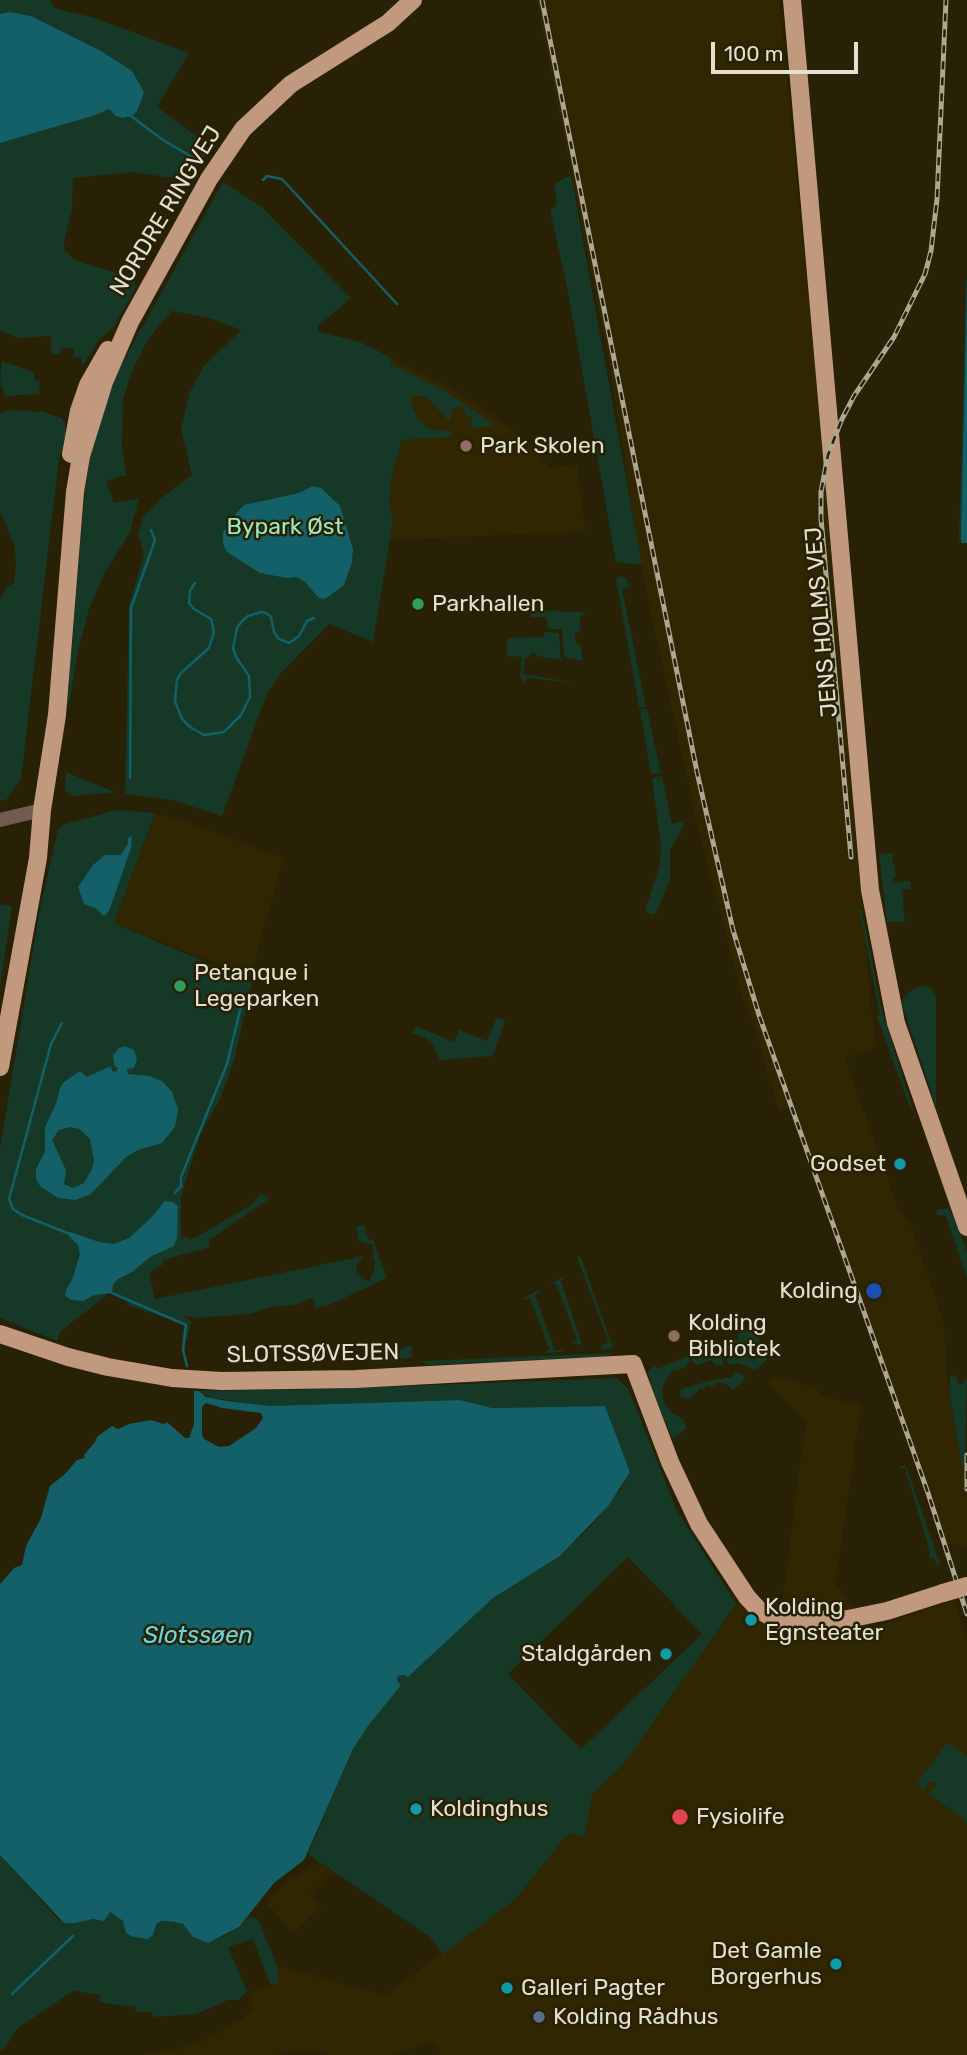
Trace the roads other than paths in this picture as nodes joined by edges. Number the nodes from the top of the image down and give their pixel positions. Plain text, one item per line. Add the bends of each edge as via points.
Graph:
1 (413, 0) edge
2 (792, 0) edge
3 (42, 810) junction
4 (0, 820) edge
5 (0, 1067) edge
6 (967, 1227) edge
7 (0, 1334) edge
8 (967, 1586) edge

1 - 3 main road, NORDRE RINGVEJ via 388,23 291,84 243,129 209,179 130,322 99,365 79,411 63,506 61,526 68,568 57,715
2 - 6 main road, JENS HOLMS VEJ via 870,890 896,1023
3 - 4 street
3 - 5 main road, NORDRE RINGVEJ via 38,858
7 - 8 main road, SLOTSSØVEJEN, bridge via 108,1367 222,1381 356,1379 633,1364 699,1524 747,1597 771,1617 783,1621 848,1619

